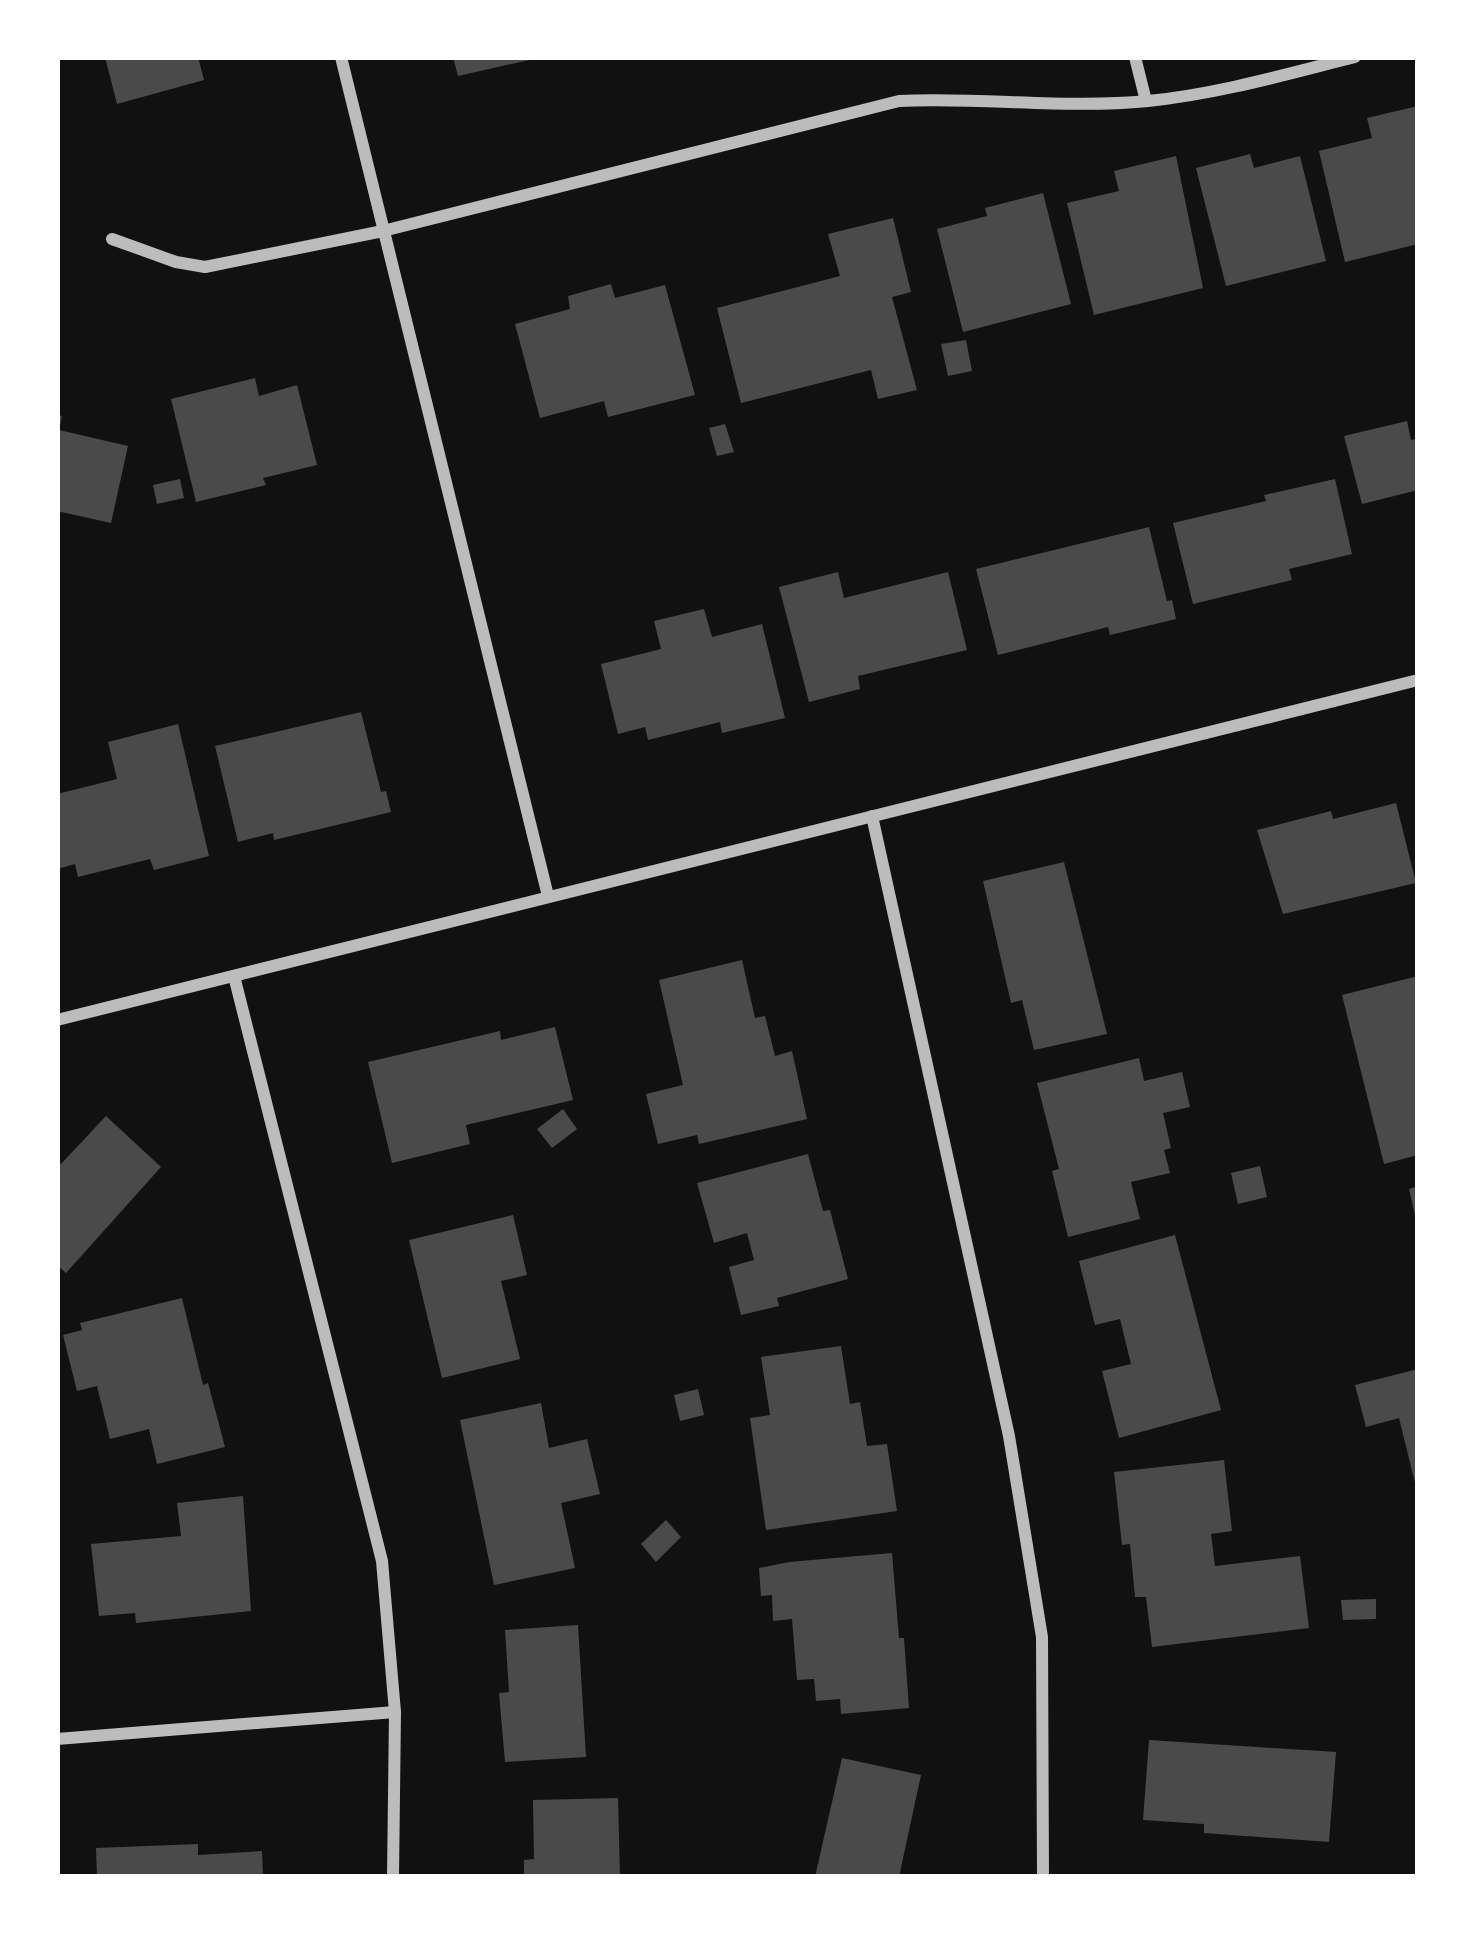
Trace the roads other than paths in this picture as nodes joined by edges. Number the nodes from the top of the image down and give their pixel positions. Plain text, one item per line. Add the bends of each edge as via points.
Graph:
1 (341, 57) edge
2 (1135, 57) edge
3 (1355, 57) edge
4 (1146, 101) junction
5 (383, 231) junction
6 (112, 239) dead end
7 (1418, 680) edge
8 (872, 816) junction
9 (548, 896) junction
10 (234, 976) junction
11 (57, 1020) edge
12 (395, 1712) junction
13 (57, 1739) edge
14 (393, 1877) edge
15 (1043, 1877) edge

1 - 5 street
2 - 4 street
3 - 4 street
4 - 5 street via 898,101
5 - 6 street via 205,267
5 - 9 street
7 - 8 street
8 - 9 street
8 - 15 street via 1009,1436 1042,1637
9 - 10 street
10 - 11 street
10 - 12 street via 382,1561
12 - 13 street
12 - 14 street

